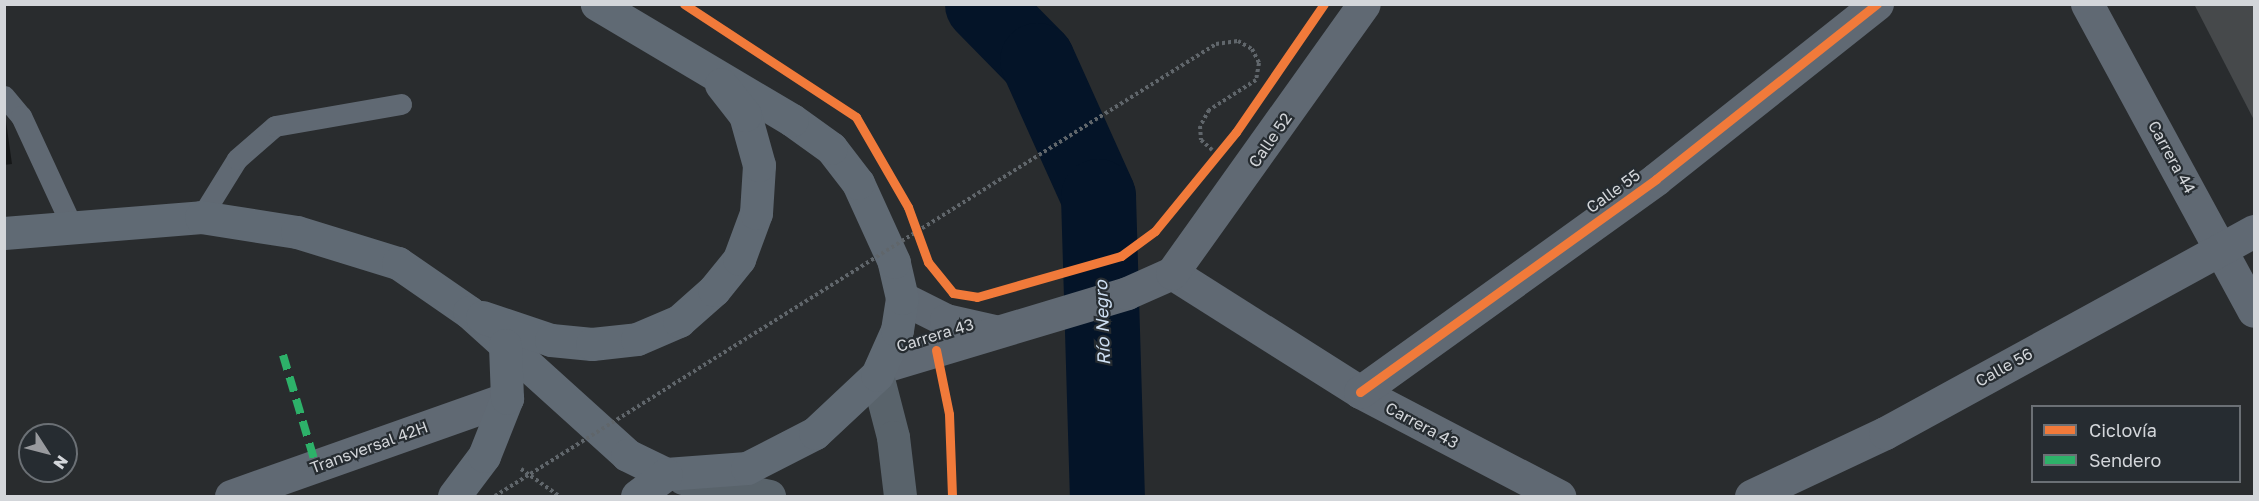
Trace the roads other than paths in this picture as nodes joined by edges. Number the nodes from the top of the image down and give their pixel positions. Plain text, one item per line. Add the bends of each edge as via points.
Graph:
1 (597, 4) edge
2 (1364, 4) edge
3 (1877, 4) edge
4 (2087, 4) edge
5 (712, 73) junction
6 (4, 96) edge
7 (401, 104) dead end
8 (201, 217) junction
9 (71, 224) junction
10 (2254, 231) edge
11 (4, 233) edge
12 (2223, 248) junction
13 (1172, 273) junction
14 (902, 298) junction
15 (2254, 311) edge
16 (469, 312) junction
17 (996, 331) junction
18 (505, 345) junction
19 (879, 371) junction
20 (1360, 392) junction
21 (507, 398) junction
22 (666, 474) junction
23 (231, 496) edge
24 (454, 496) edge
25 (637, 496) edge
26 (769, 496) edge
27 (900, 496) edge
28 (1559, 496) edge
29 (1751, 496) edge

1 - 5 main road
2 - 13 street, Calle 52
3 - 20 street, Calle 55 via 1656,178
4 - 12 street, Carrera 44
5 - 14 main road via 831,148 858,183 879,225
5 - 16 main road via 745,115 759,165 756,213 739,259 714,290 669,326 637,339 592,344 550,340
6 - 9 lane via 21,116
7 - 8 lane via 275,126 237,159
8 - 9 main road
8 - 16 main road via 297,232 398,263
9 - 11 main road
10 - 12 street, Calle 56
12 - 15 street, Carrera 44
12 - 29 street, Calle 56 via 1885,433
13 - 17 street, Carrera 43 via 1127,292
13 - 20 street, Carrera 43
14 - 17 street, Carrera 43 via 946,320
14 - 19 main road via 897,330
16 - 18 main road
17 - 19 street, Carrera 43
18 - 21 main road
18 - 22 main road via 627,455
19 - 22 main road via 816,433 747,468
19 - 27 main road
20 - 28 street, Carrera 43
21 - 23 street, Transversal 42H
21 - 24 main road via 484,456
22 - 25 main road
22 - 26 main road

